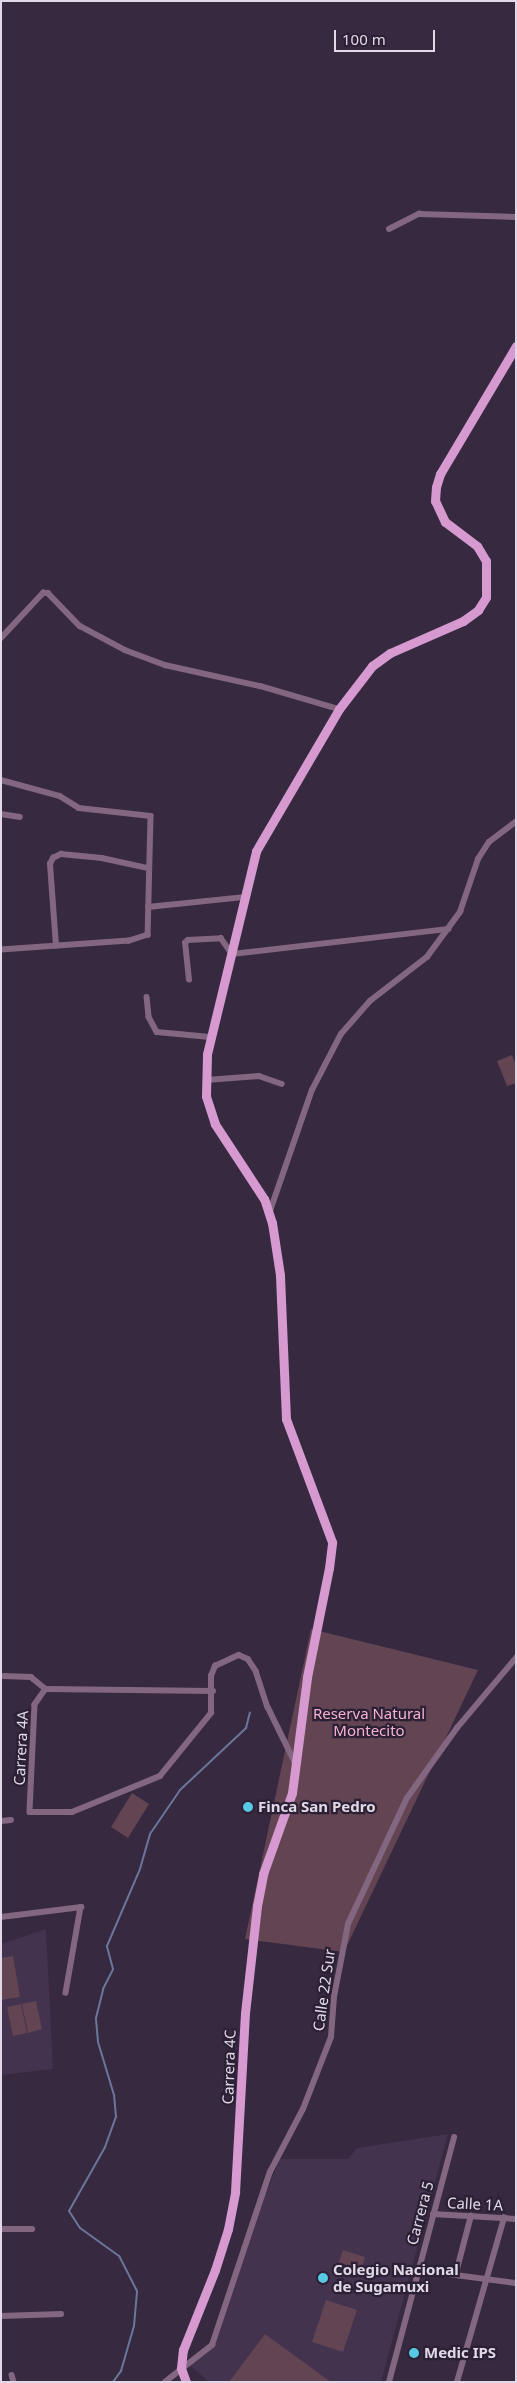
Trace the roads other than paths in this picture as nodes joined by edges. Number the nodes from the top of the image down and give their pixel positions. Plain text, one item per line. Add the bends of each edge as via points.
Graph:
1 (516, 216) edge
2 (389, 229) dead end
3 (516, 346) edge
4 (1, 638) edge
5 (339, 709) junction
6 (1, 780) edge
7 (1, 814) edge
8 (20, 817) dead end
9 (516, 822) edge
10 (148, 868) junction
11 (245, 897) junction
12 (148, 907) junction
13 (448, 929) junction
14 (56, 946) junction
15 (1, 950) edge
16 (232, 954) junction
17 (189, 980) dead end
18 (148, 997) dead end
19 (210, 1037) junction
20 (206, 1080) junction
21 (282, 1084) dead end
22 (269, 1215) junction
23 (516, 1658) edge
24 (4, 1676) dead end
25 (46, 1689) junction
26 (213, 1691) junction
27 (295, 1763) junction
28 (11, 1820) dead end
29 (1, 1821) edge
30 (1, 1917) edge
31 (66, 1992) dead end
32 (454, 2138) dead end
33 (433, 2214) junction
34 (471, 2216) junction
35 (504, 2218) junction
36 (516, 2219) edge
37 (1, 2229) edge
38 (32, 2229) dead end
39 (418, 2270) junction
40 (456, 2273) junction
41 (487, 2277) junction
42 (516, 2283) edge
43 (60, 2314) dead end
44 (1, 2316) edge
45 (181, 2368) junction
46 (12, 2374) dead end
47 (14, 2382) edge
48 (165, 2382) edge
49 (186, 2382) edge
50 (389, 2382) edge
51 (457, 2382) edge

1 - 2 street via 419,214
3 - 5 main road, Carrera 4C via 440,474 436,488 435,501 444,522 477,546 486,561 486,597 478,610 463,621 390,653 372,666
4 - 5 street via 43,593 48,594 80,626 125,650 165,665 260,686
5 - 11 main road, Carrera 4C via 256,851
6 - 10 street via 60,796 79,808 151,816
7 - 8 street
9 - 13 street via 489,842 460,912
10 - 12 street
10 - 14 street via 102,858 61,854 53,858 50,864
11 - 12 street
11 - 16 main road, Carrera 4C
12 - 14 street via 148,936 129,941
13 - 16 street
13 - 22 street via 427,957 370,1001 340,1034 312,1090
14 - 15 street
16 - 17 street via 221,938 188,940 185,943
16 - 19 main road, Carrera 4C
18 - 19 street via 149,1017 157,1032
19 - 20 main road, Carrera 4C
20 - 21 street via 259,1076
20 - 22 main road, Carrera 4C via 206,1096 214,1124 264,1199
22 - 27 main road, Carrera 4C via 280,1275 286,1418 332,1542
23 - 45 street, Calle 22 Sur via 457,1728 407,1798 348,1924 334,1998 331,2037 303,2109 270,2172 212,2345
24 - 25 street via 31,1677
25 - 26 street
25 - 26 street, Carrera 4A via 35,1705 30,1812 72,1812 160,1776 211,1713
26 - 27 street via 211,1676 215,1666 239,1655 248,1659
27 - 45 main road, Carrera 4C via 292,1793 263,1874 257,1906 245,2013 235,2192 215,2270 182,2350
28 - 29 street
30 - 31 street via 81,1906
32 - 33 street, Carrera 5
33 - 34 street, Calle 1A
33 - 39 street, Carrera 5
34 - 35 street, Calle 1A
34 - 40 street
35 - 36 street, Calle 1A
35 - 41 street
37 - 38 street
39 - 40 street
39 - 50 street, Carrera 5
40 - 41 street
41 - 42 street
41 - 51 street
43 - 44 street
45 - 48 street, Calle 22 Sur
45 - 49 main road
46 - 47 street

